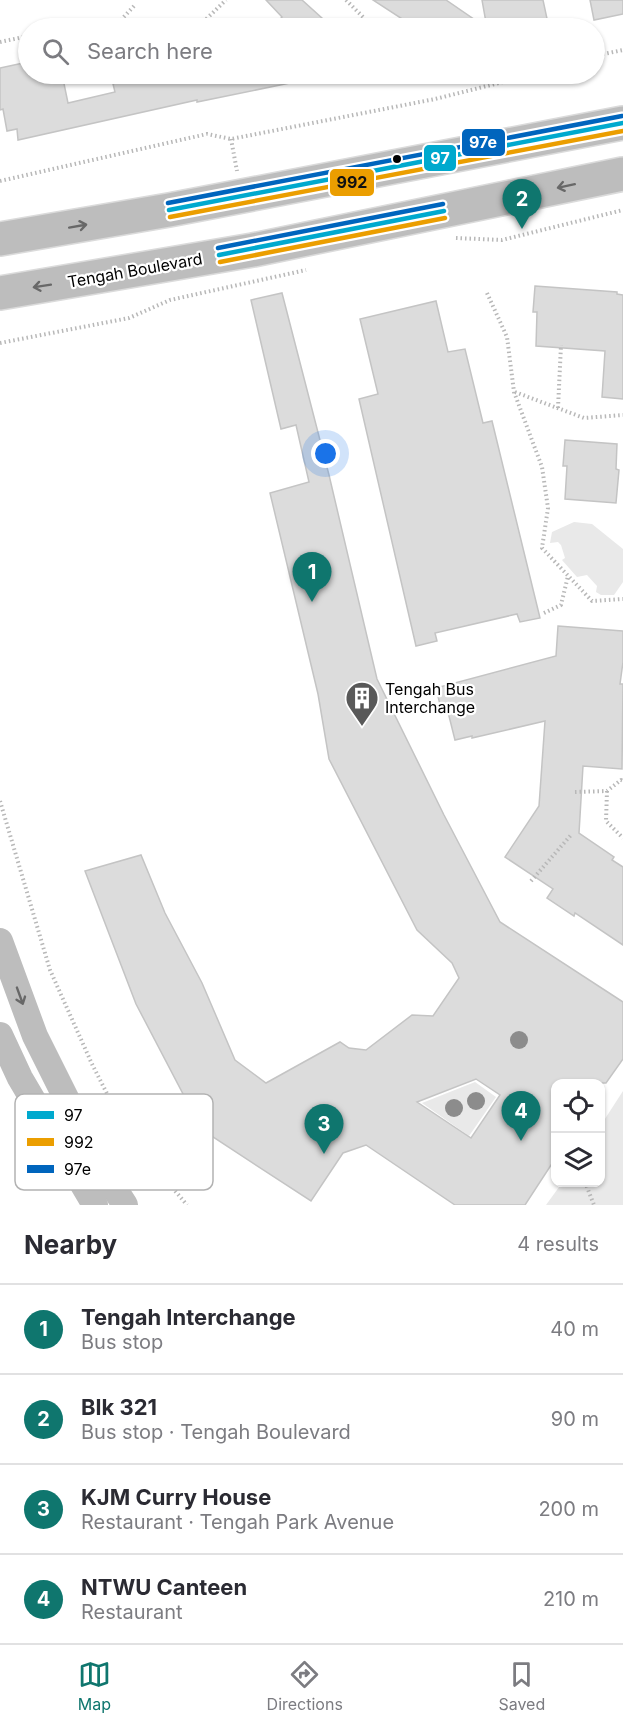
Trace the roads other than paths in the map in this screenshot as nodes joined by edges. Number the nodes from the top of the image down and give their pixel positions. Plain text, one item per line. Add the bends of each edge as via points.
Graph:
1 (623, 123) edge
2 (623, 174) edge
3 (0, 239) edge
4 (0, 293) edge
5 (0, 941) edge
6 (0, 1035) edge
7 (29, 1094) edge
8 (64, 1094) edge
9 (86, 1190) edge
10 (115, 1190) edge
11 (95, 1205) edge
12 (125, 1205) edge

3 -> 1 main road
2 -> 4 main road, Tengah Boulevard via 253,250
5 -> 8 street via 35,1036
6 - 7 street
9 - 11 street
10 -> 12 street

